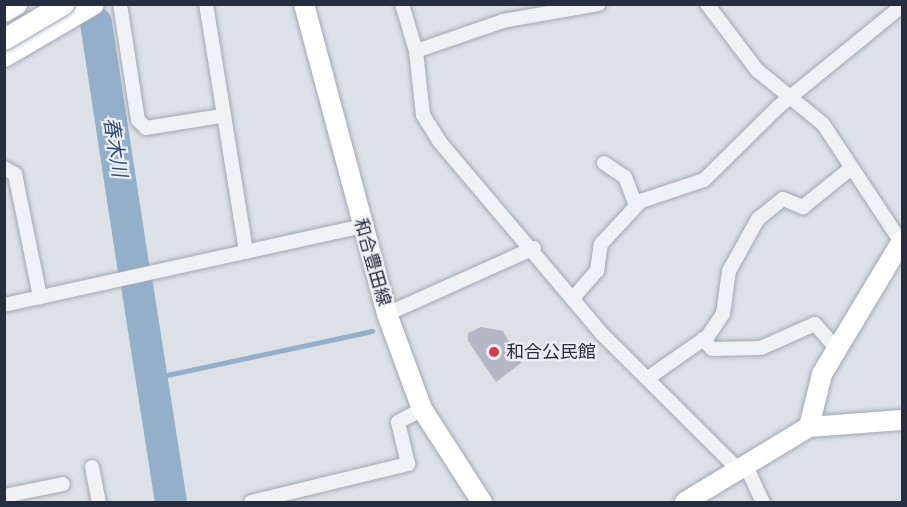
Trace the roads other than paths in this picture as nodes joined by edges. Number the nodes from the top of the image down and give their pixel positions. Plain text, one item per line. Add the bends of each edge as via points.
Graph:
1 (15, 4) edge
2 (93, 4) edge
3 (120, 4) edge
4 (206, 4) edge
5 (304, 4) edge
6 (402, 4) edge
7 (599, 4) edge
8 (707, 4) edge
9 (903, 6) edge
10 (62, 10) edge
11 (4, 11) edge
12 (4, 39) edge
13 (416, 51) junction
14 (4, 56) edge
15 (789, 99) junction
16 (222, 116) junction
17 (604, 163) dead end
18 (4, 168) edge
19 (850, 169) junction
20 (636, 205) junction
21 (362, 226) junction
22 (902, 241) edge
23 (534, 248) junction
24 (246, 252) junction
25 (40, 297) junction
26 (574, 297) junction
27 (4, 305) edge
28 (387, 314) junction
29 (703, 339) junction
30 (837, 349) junction
31 (648, 378) junction
32 (422, 409) junction
33 (903, 420) edge
34 (809, 427) junction
35 (92, 467) dead end
36 (742, 468) junction
37 (63, 484) dead end
38 (4, 496) edge
39 (99, 502) edge
40 (251, 502) edge
41 (482, 502) edge
42 (685, 502) edge
43 (763, 502) edge

1 - 11 main road
2 - 10 main road
3 - 16 street via 138,120 146,128
4 - 16 street
5 - 21 main road, 和合豊田線
6 - 13 street
7 - 13 street via 503,21
8 - 15 street via 757,70
9 - 15 street
10 - 12 main road, bridge
10 - 14 main road
13 - 23 street via 423,115 439,141
15 - 19 street via 823,124
15 - 20 street via 704,180
16 - 24 street
17 - 20 street via 625,177
18 - 25 street via 15,174
19 - 22 street
19 - 29 street via 803,207 783,199 758,219 729,270 723,314
20 - 26 street via 601,244 597,271
21 - 24 street
21 - 28 main road, 和合豊田線
22 - 30 main road
23 - 26 street
23 - 28 street
24 - 25 street
25 - 27 street
26 - 31 street
28 - 32 main road, 和合豊田線
29 - 30 street via 712,350 761,348 815,324
29 - 31 street
30 - 34 main road via 813,394
31 - 36 street
32 - 40 street via 398,422 408,464
32 - 41 main road, 和合豊田線
33 - 34 main road
34 - 36 main road
35 - 39 street
36 - 42 main road
36 - 43 street
37 - 38 street

